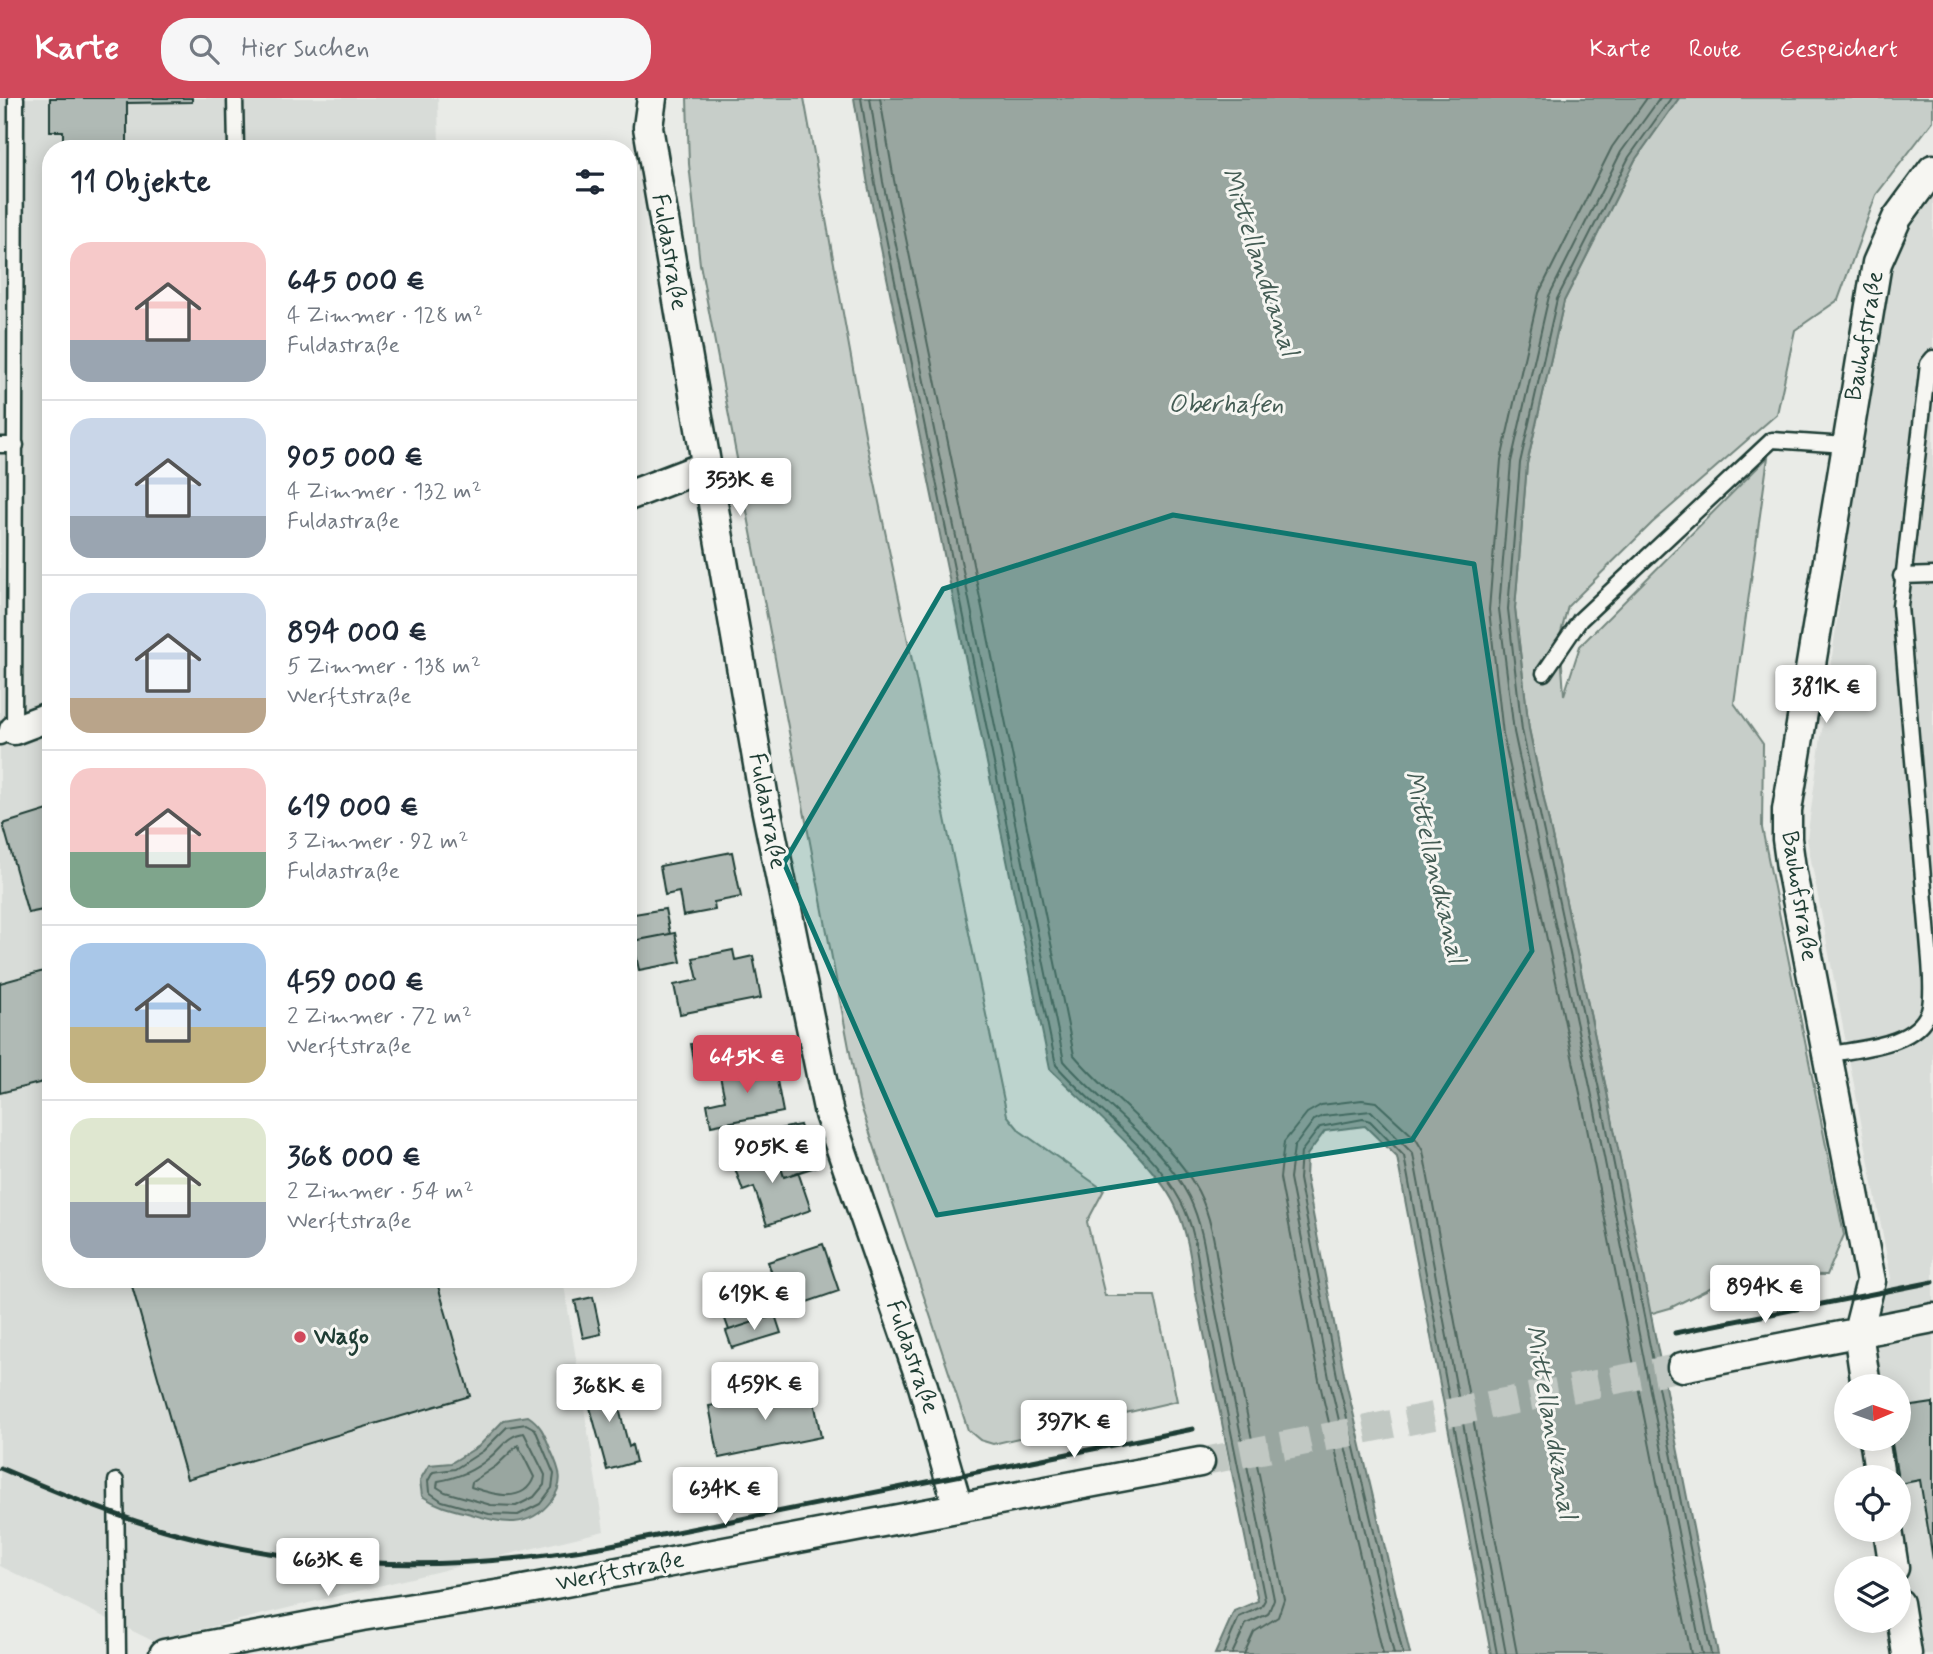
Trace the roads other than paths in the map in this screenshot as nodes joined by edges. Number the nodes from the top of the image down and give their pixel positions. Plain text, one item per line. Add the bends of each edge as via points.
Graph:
1 (16, 98) edge
2 (235, 98) edge
3 (652, 98) edge
4 (236, 140) edge
5 (1933, 169) edge
6 (1933, 358) edge
7 (0, 445) edge
8 (16, 445) junction
9 (1846, 445) junction
10 (706, 466) junction
11 (637, 493) edge
12 (1933, 575) edge
13 (1902, 576) junction
14 (1544, 673) dead end
15 (42, 720) edge
16 (7, 734) edge
17 (1827, 1055) junction
18 (1933, 1318) edge
19 (1858, 1332) junction
20 (1682, 1367) tunnel mouth
21 (1864, 1374) edge
22 (1200, 1462) tunnel mouth
23 (116, 1481) dead end
24 (958, 1507) junction
25 (1903, 1633) edge
26 (118, 1654) edge
27 (164, 1654) edge
28 (1906, 1654) edge

1 - 8 lane
2 - 4 lane
3 - 10 street, Fuldastraße via 648,127
5 - 9 street, Bauhofstraße via 1897,218 1877,263
6 - 13 lane via 1928,364
7 - 8 lane
8 - 16 lane
9 - 14 lane via 1772,440 1580,620
9 - 17 street, Bauhofstraße via 1787,810 1788,849
10 - 11 street
10 - 24 street, Fuldastraße via 763,793 829,1114 923,1386
12 - 13 lane
13 - 17 lane via 1900,606 1930,961 1930,1009 1921,1026 1901,1038
15 - 16 street
17 - 19 street, Bauhofstraße via 1871,1281
18 - 19 street
19 - 20 street
19 - 21 street, Bauhofstraße
22 - 24 street, Werftstraße
23 - 26 lane
24 - 27 street, Werftstraße
25 - 28 street

